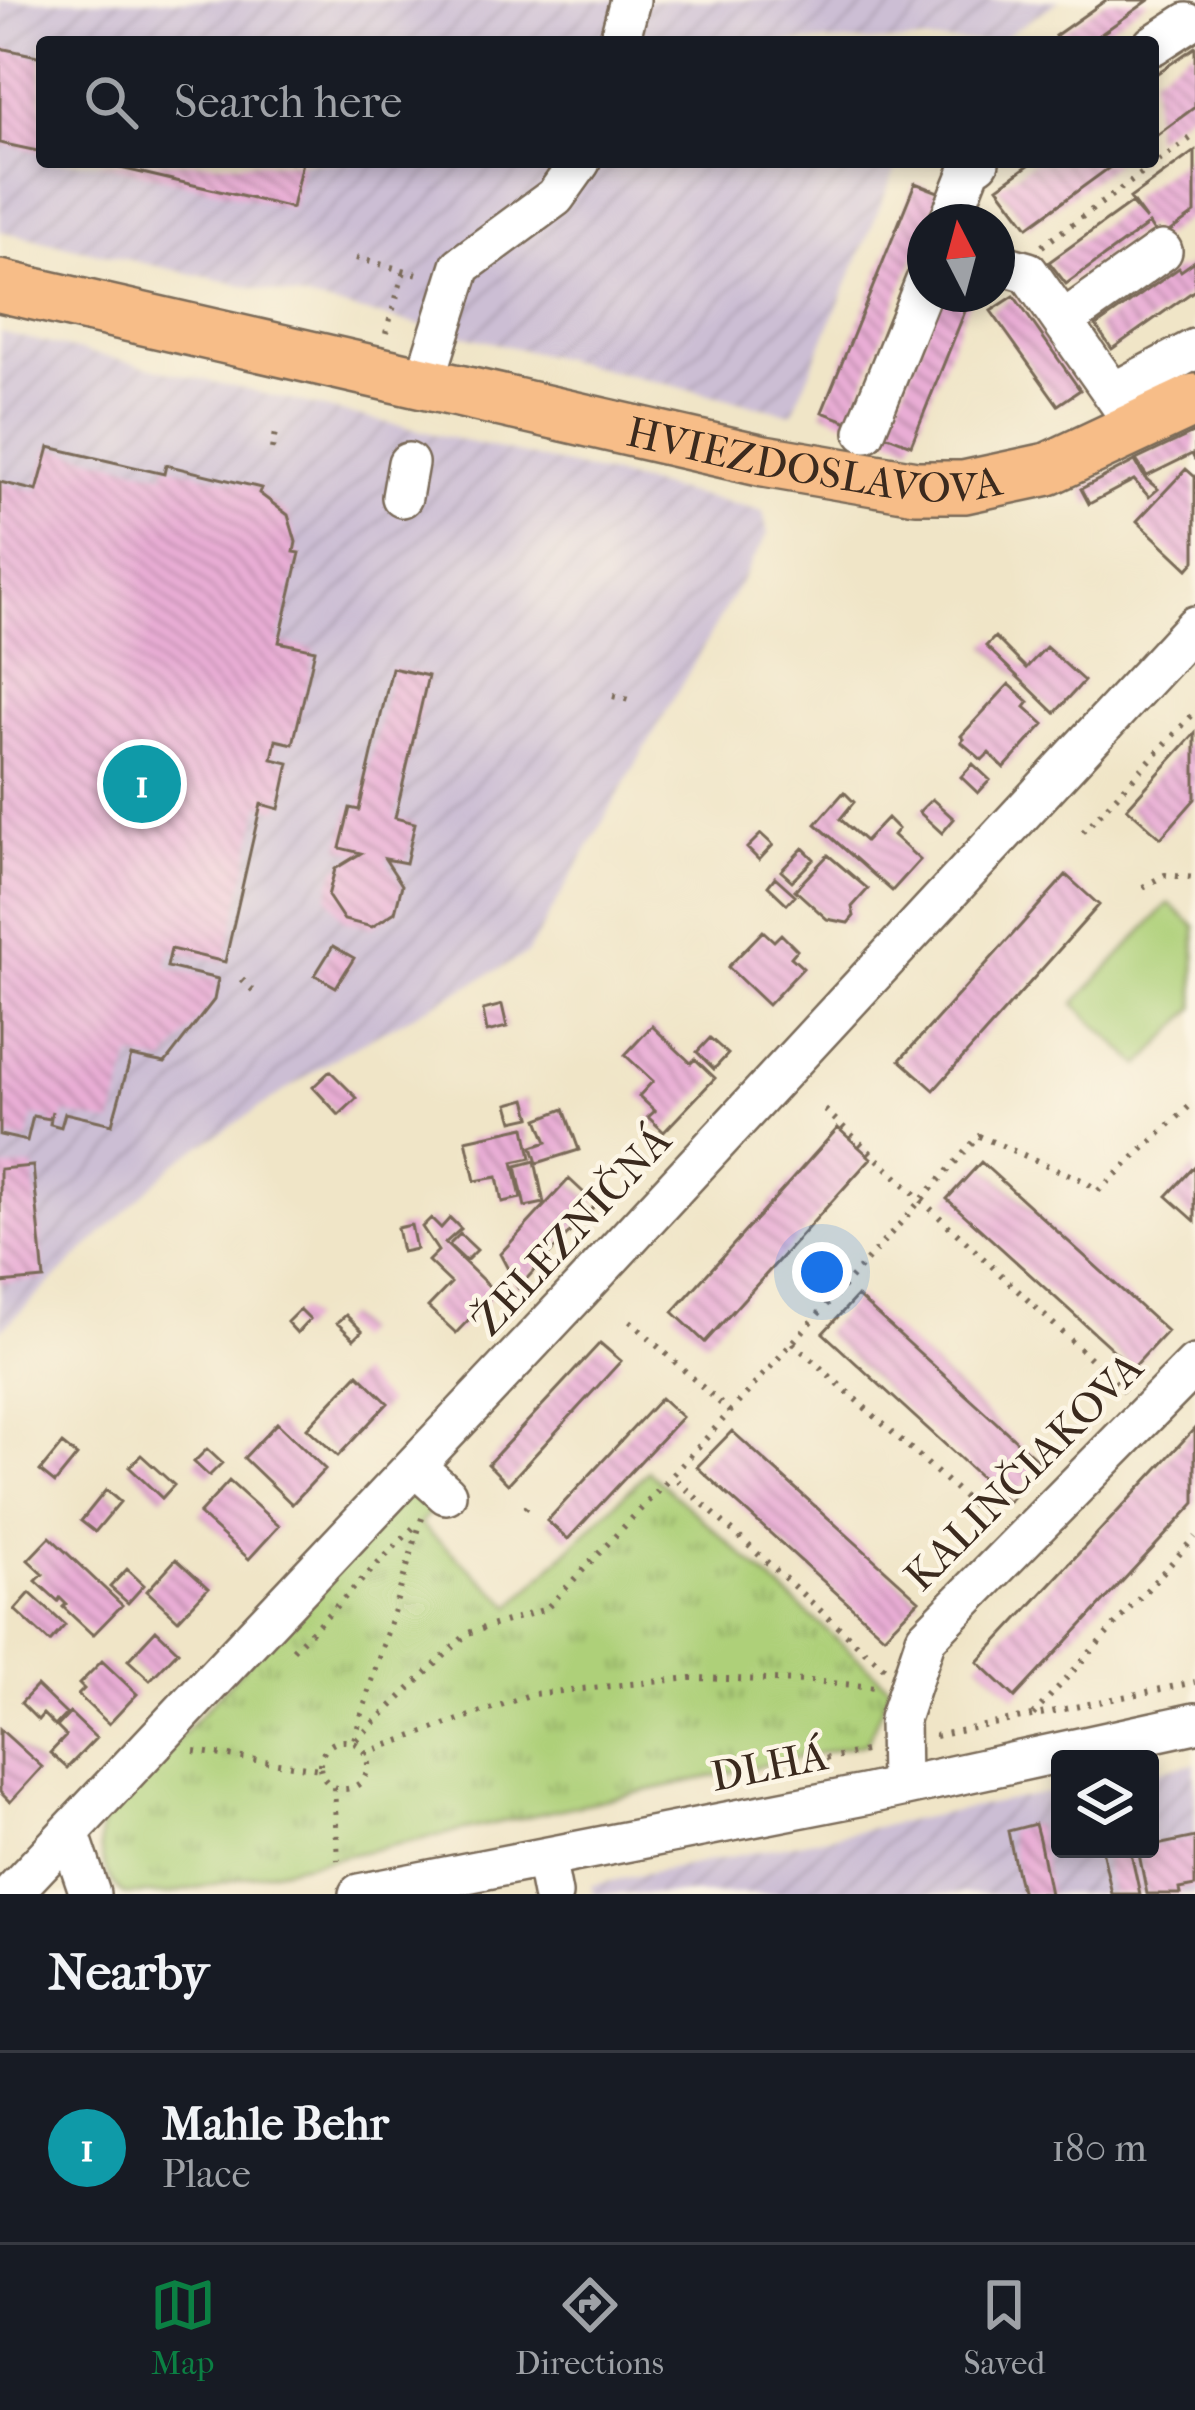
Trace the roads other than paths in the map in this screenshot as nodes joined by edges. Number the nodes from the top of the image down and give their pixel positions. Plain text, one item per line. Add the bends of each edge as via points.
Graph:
1 (630, 0) edge
2 (1187, 23) dead end
3 (621, 36) edge
4 (1159, 42) edge
5 (575, 168) edge
6 (971, 168) edge
7 (957, 204) edge
8 (1162, 251) dead end
9 (1015, 270) edge
10 (0, 286) edge
11 (913, 312) edge
12 (1063, 321) junction
13 (1195, 349) edge
14 (424, 383) junction
15 (1195, 400) edge
16 (1125, 411) junction
17 (865, 432) dead end
18 (1195, 626) edge
19 (1195, 1365) edge
20 (416, 1466) junction
21 (433, 1507) road end
22 (1195, 1723) edge
23 (900, 1786) junction
24 (70, 1835) junction
25 (549, 1876) edge
26 (11, 1894) edge
27 (90, 1894) edge
28 (359, 1894) edge

1 - 3 street
2 - 4 street
5 - 14 street via 542,208 461,266
6 - 7 street
8 - 12 street
9 - 12 street
10 - 14 main road, HVIEZDOSLAVOVA
11 - 17 street
12 - 16 street
13 - 16 street
14 - 16 main road, HVIEZDOSLAVOVA via 916,487 1010,480 1067,462
15 - 16 main road, HVIEZDOSLAVOVA
18 - 20 street, ŽELEZNIČNÁ
19 - 23 street, KALINČIAKOVA via 926,1638 899,1719
20 - 21 street
20 - 24 street, ŽELEZNIČNÁ
22 - 23 street, DLHÁ
23 - 25 street, DLHÁ
24 - 26 street, ŽELEZNIČNÁ
24 - 27 street
25 - 28 street, DLHÁ

